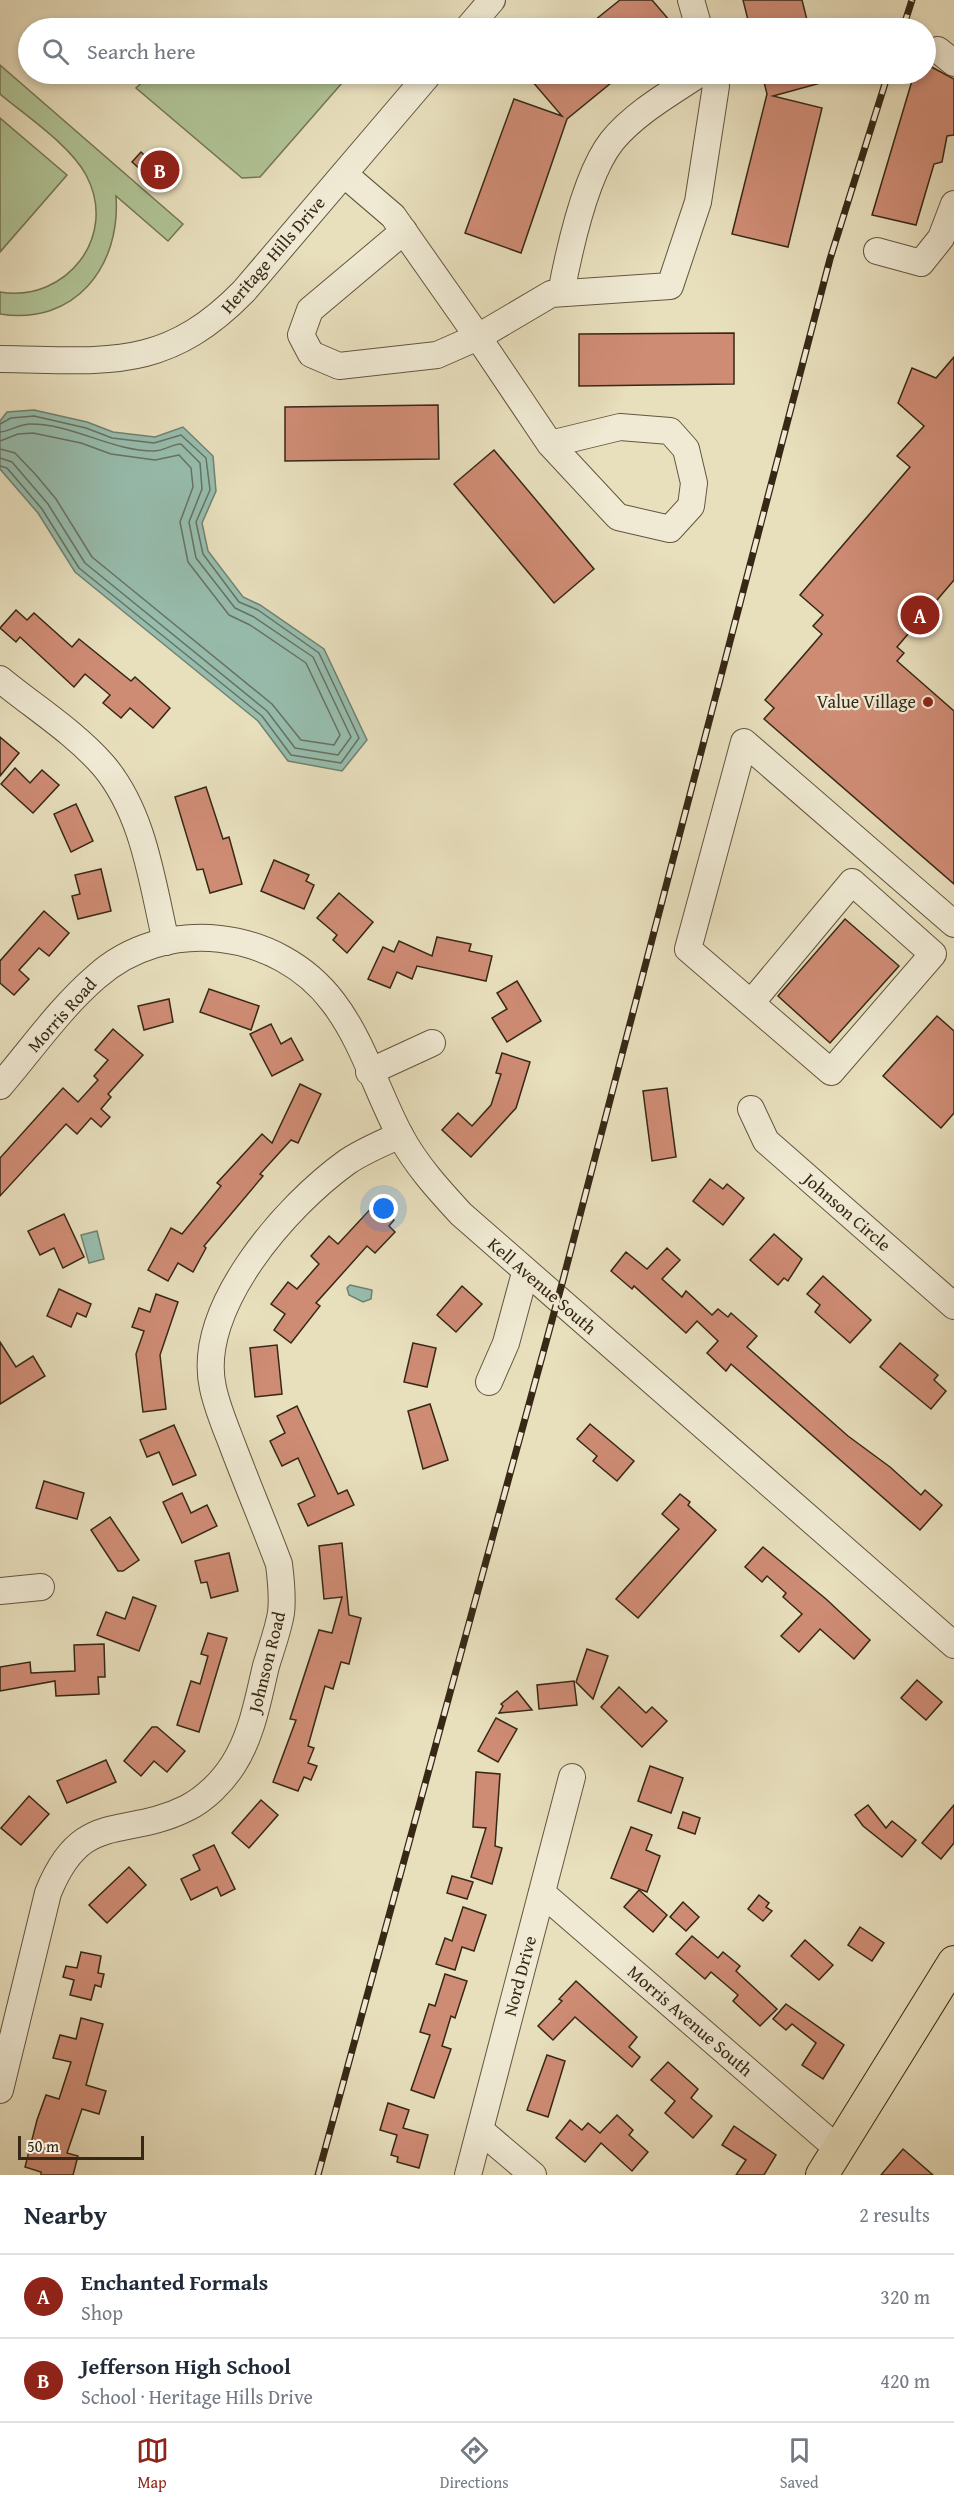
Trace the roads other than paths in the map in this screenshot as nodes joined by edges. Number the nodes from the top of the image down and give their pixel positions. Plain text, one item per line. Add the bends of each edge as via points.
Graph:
1 (492, 0) edge
2 (691, 0) edge
3 (477, 18) edge
4 (696, 18) edge
5 (420, 84) edge
6 (684, 84) edge
7 (715, 84) edge
8 (344, 174) junction
9 (954, 204) edge
10 (404, 231) junction
11 (877, 251) dead end
12 (561, 293) junction
13 (478, 337) junction
14 (0, 359) edge
15 (550, 444) junction
16 (0, 679) edge
17 (875, 856) junction
18 (852, 882) junction
19 (954, 924) edge
20 (166, 942) junction
21 (751, 1003) junction
22 (432, 1043) dead end
23 (369, 1072) junction
24 (0, 1086) edge
25 (751, 1109) dead end
26 (400, 1135) junction
27 (525, 1273) junction
28 (954, 1306) edge
29 (489, 1382) dead end
30 (41, 1587) dead end
31 (0, 1591) edge
32 (954, 1645) edge
33 (572, 1777) dead end
34 (542, 1893) junction
35 (953, 1965) edge
36 (0, 2090) edge
37 (480, 2130) junction
38 (838, 2149) junction
39 (468, 2175) edge
40 (533, 2175) edge
41 (822, 2175) edge

1 - 3 street
2 - 4 street
5 - 8 street, Heritage Hills Drive
6 - 12 street via 650,106 612,142 594,173
7 - 12 street via 698,202 670,285
8 - 10 street via 393,216
8 - 14 street, Heritage Hills Drive via 244,291 190,337 158,351 123,358
9 - 11 street via 941,238 921,263
10 - 13 street
10 - 13 street via 310,310 301,335 311,354 339,366 438,356
12 - 13 street via 551,294
13 - 15 street
15 - 15 street via 618,517 670,529 691,506 694,483 686,449 670,431 620,427
16 - 20 street via 103,765 125,799 141,835
17 - 18 street
17 - 19 street
17 - 21 street via 744,742 688,949
18 - 21 street
18 - 21 street via 933,954 831,1072
20 - 23 street, Kell Avenue South via 228,939 259,946 288,960 313,978 333,1002
20 - 24 street, Morris Road via 140,950 96,976
22 - 23 street
23 - 26 street, Kell Avenue South
25 - 28 street, Johnson Circle via 766,1141
26 - 27 street, Kell Avenue South via 433,1184 460,1214
26 - 36 street, Johnson Road via 350,1160 311,1191 259,1251 237,1284 220,1321 214,1341 212,1387 279,1564 282,1589 280,1614 248,1737 213,1790 188,1808 159,1819 105,1829 68,1856 48,1893
27 - 29 street via 506,1343
27 - 32 street, Kell Avenue South
30 - 31 street
33 - 34 street, Nord Drive
34 - 37 street, Nord Drive
34 - 38 street, Morris Avenue South
35 - 38 main road
37 - 39 street, Nord Drive
37 - 40 street
38 - 41 main road

